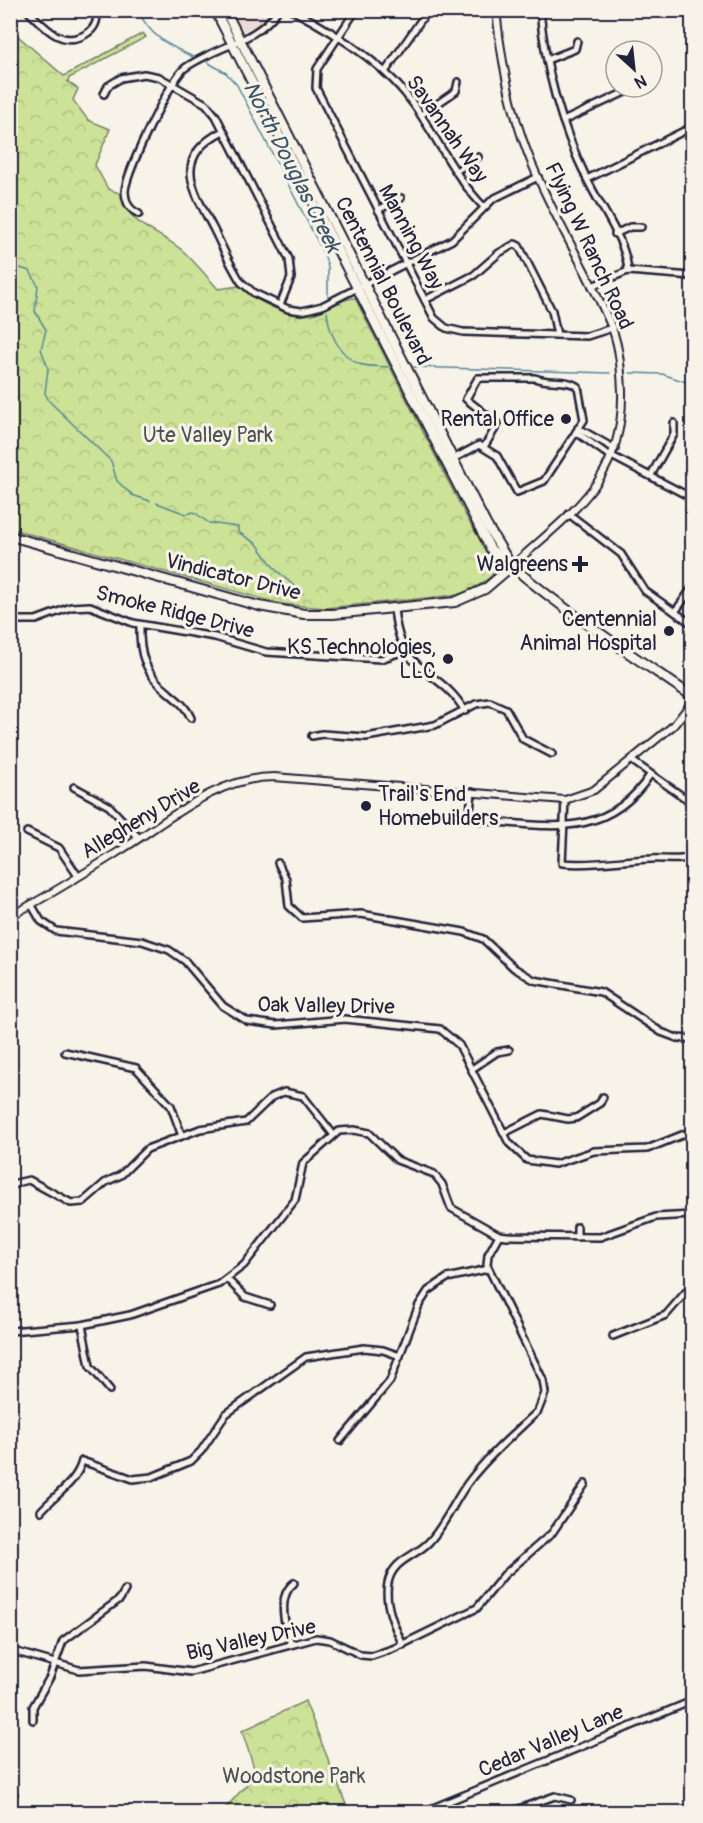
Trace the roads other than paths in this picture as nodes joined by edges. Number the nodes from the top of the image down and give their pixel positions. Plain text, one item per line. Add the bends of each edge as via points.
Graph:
1 (27, 10) edge
2 (97, 10) edge
3 (215, 10) edge
4 (225, 10) edge
5 (278, 10) edge
6 (292, 10) edge
7 (356, 10) edge
8 (428, 10) edge
9 (496, 10) edge
10 (540, 10) edge
11 (337, 38) junction
12 (577, 41) dead end
13 (236, 42) junction
14 (547, 60) junction
15 (385, 72) junction
16 (458, 82) dead end
17 (172, 84) junction
18 (104, 94) dead end
19 (610, 99) edge
20 (421, 115) junction
21 (563, 121) junction
22 (693, 127) edge
23 (223, 130) junction
24 (478, 157) dead end
25 (456, 171) junction
26 (538, 177) junction
27 (587, 179) junction
28 (401, 198) dead end
29 (484, 207) junction
30 (378, 210) junction
31 (139, 214) dead end
32 (641, 227) dead end
33 (615, 234) junction
34 (405, 264) junction
35 (628, 271) junction
36 (693, 276) edge
37 (364, 285) junction
38 (592, 286) junction
39 (356, 290) junction
40 (425, 300) junction
41 (280, 305) junction
42 (612, 328) junction
43 (557, 335) junction
44 (674, 423) dead end
45 (577, 430) junction
46 (484, 447) junction
47 (614, 453) junction
48 (453, 459) junction
49 (651, 475) junction
50 (693, 498) edge
51 (569, 514) junction
52 (10, 536) edge
53 (512, 566) junction
54 (693, 588) edge
55 (394, 608) junction
56 (675, 612) junction
57 (10, 620) edge
58 (693, 624) edge
59 (140, 625) junction
60 (404, 651) junction
61 (693, 696) edge
62 (693, 702) edge
63 (465, 711) junction
64 (190, 718) dead end
65 (312, 736) dead end
66 (552, 754) dead end
67 (631, 760) junction
68 (650, 775) junction
69 (74, 787) dead end
70 (472, 792) junction
71 (564, 800) junction
72 (693, 804) edge
73 (563, 827) junction
74 (27, 832) dead end
75 (139, 838) junction
76 (693, 856) edge
77 (278, 863) dead end
78 (78, 876) junction
79 (31, 904) junction
80 (10, 916) edge
81 (453, 920) dead end
82 (454, 929) junction
83 (693, 1039) edge
84 (509, 1050) dead end
85 (65, 1052) dead end
86 (472, 1069) junction
87 (603, 1097) dead end
88 (693, 1131) edge
89 (504, 1133) junction
90 (333, 1134) junction
91 (182, 1136) junction
92 (10, 1188) edge
93 (693, 1215) edge
94 (578, 1227) dead end
95 (499, 1235) junction
96 (577, 1237) junction
97 (488, 1269) junction
98 (227, 1279) junction
99 (693, 1285) edge
100 (270, 1305) dead end
101 (82, 1325) junction
102 (10, 1331) edge
103 (613, 1336) dead end
104 (400, 1356) junction
105 (110, 1390) dead end
106 (340, 1441) dead end
107 (585, 1484) dead end
108 (41, 1511) dead end
109 (294, 1583) dead end
110 (125, 1590) dead end
111 (291, 1644) junction
112 (403, 1645) junction
113 (10, 1650) edge
114 (55, 1664) junction
115 (693, 1701) edge
116 (33, 1720) dead end
117 (571, 1800) dead end
118 (519, 1811) edge
119 (423, 1812) edge
120 (510, 1812) edge

1 - 2 street via 66,42 88,33 101,18
3 - 13 main road, Centennial Boulevard
4 - 13 main road, Centennial Boulevard
5 - 13 street via 266,26
6 - 11 street, Savannah Way
7 - 11 street, Manning Way
8 - 15 street
9 - 26 street, Flying W Ranch Road via 508,89
10 - 14 street
11 - 15 street, Savannah Way
11 - 30 street, Manning Way via 317,69 316,88
12 - 14 street via 575,50
13 - 17 street via 183,69
13 - 37 main road, Centennial Boulevard
13 - 39 main road, Centennial Boulevard
14 - 21 street
15 - 20 street, Savannah Way
16 - 20 street via 456,91
17 - 18 street via 137,74 108,86
17 - 23 street via 206,104
17 - 31 street via 126,186 128,206
19 - 21 street
20 - 25 street, Savannah Way
21 - 27 street
22 - 27 street
23 - 41 street via 289,259 291,278
23 - 41 street via 196,151 190,170 192,189 241,282
24 - 25 street
25 - 29 street, Savannah Way
26 - 29 street
26 - 38 street, Flying W Ranch Road
27 - 33 street
28 - 30 street
29 - 34 street via 456,238
30 - 34 street, Manning Way
32 - 33 street
33 - 35 street
34 - 37 street
34 - 40 street, Manning Way
35 - 36 street
35 - 38 street
37 - 39 street
37 - 48 main road, Centennial Boulevard
38 - 42 street, Flying W Ranch Road
39 - 41 street via 309,310
39 - 53 main road, Centennial Boulevard via 478,528 500,560
40 - 43 street, Manning Way via 438,322 451,331
40 - 43 street via 474,275 515,243 552,311
42 - 43 street, Manning Way via 592,335
42 - 47 street, Flying W Ranch Road via 619,356 622,407
44 - 49 street via 674,434
45 - 46 street via 543,481 520,492 514,490 497,456
45 - 46 street via 585,416 576,385 535,378 481,377 466,399 498,424
45 - 47 street
46 - 48 street via 476,446
47 - 49 street
47 - 51 street, Flying W Ranch Road via 594,489
48 - 53 main road, Centennial Boulevard
49 - 50 street
51 - 53 street, Flying W Ranch Road
51 - 56 street via 621,554 645,591
52 - 55 main road, Vindicator Drive via 275,610 319,614
53 - 55 main road, Vindicator Drive via 485,590 469,598
53 - 61 main road, Centennial Boulevard via 551,599
54 - 56 street
55 - 60 street via 396,630
56 - 58 street
57 - 59 street, Smoke Ridge Drive via 36,620 71,607 90,606
59 - 60 street, Smoke Ridge Drive via 215,638 266,652 381,659
59 - 64 street via 140,650 145,666 154,680 186,707
60 - 63 street
62 - 67 street, Allegheny Drive via 674,725
63 - 65 street via 435,725 376,735
63 - 66 street via 483,702 501,705 523,739
67 - 68 street
67 - 71 street, Allegheny Drive via 594,789
68 - 72 street
68 - 73 street via 621,808 592,822
69 - 75 street via 109,806
70 - 71 street, Allegheny Drive
70 - 73 street via 470,812 477,820
70 - 75 street, Allegheny Drive via 264,777 196,801
71 - 73 street
73 - 76 street via 562,863 591,866 654,859 675,861
74 - 78 street via 59,848
75 - 78 street, Allegheny Drive
77 - 82 street via 286,879 289,906 302,918 362,914
78 - 79 street, Allegheny Drive
79 - 80 street, Allegheny Drive
79 - 86 street, Oak Valley Drive via 41,921 56,931 142,941 170,950 223,1006 246,1021 276,1025 345,1019 432,1026 451,1035
81 - 82 street
82 - 83 street via 483,939 514,968 534,980 601,992 661,1032
84 - 86 street via 497,1052
85 - 91 street via 136,1068 171,1106
86 - 89 street, Oak Valley Drive
87 - 89 street via 576,1118 537,1115
88 - 89 street, Oak Valley Drive via 647,1149 594,1151 546,1165 522,1157
90 - 91 street via 309,1102 290,1091 272,1097 246,1122 208,1127
90 - 95 street via 351,1130 369,1133 397,1160 439,1178 451,1208
90 - 98 street via 303,1163 295,1200 244,1264
91 - 92 street via 147,1149 121,1175 83,1202 71,1203 29,1180
93 - 96 street via 663,1215 613,1235
94 - 96 street
95 - 96 street
95 - 97 street via 488,1255
97 - 104 street via 447,1278 428,1291
97 - 112 street via 541,1374 544,1399 538,1411 470,1480 431,1540 400,1561 391,1574 390,1611
98 - 100 street via 245,1297
98 - 101 street via 138,1312
99 - 103 street via 666,1315
101 - 102 street
101 - 105 street via 90,1366
104 - 106 street via 390,1381
104 - 108 street via 364,1348 306,1357 226,1414 191,1461 152,1477 133,1479 82,1461 74,1479
107 - 112 street, Big Valley Drive via 552,1533 504,1575 483,1604
109 - 111 street via 287,1589 284,1609
110 - 114 street via 120,1599 63,1641
111 - 112 street, Big Valley Drive via 323,1638 367,1656
111 - 114 street, Big Valley Drive via 191,1672 146,1666 85,1670
113 - 114 street, Big Valley Drive
114 - 116 street via 33,1707
115 - 119 street, Cedar Valley Lane
117 - 118 street via 555,1796
118 - 120 street

